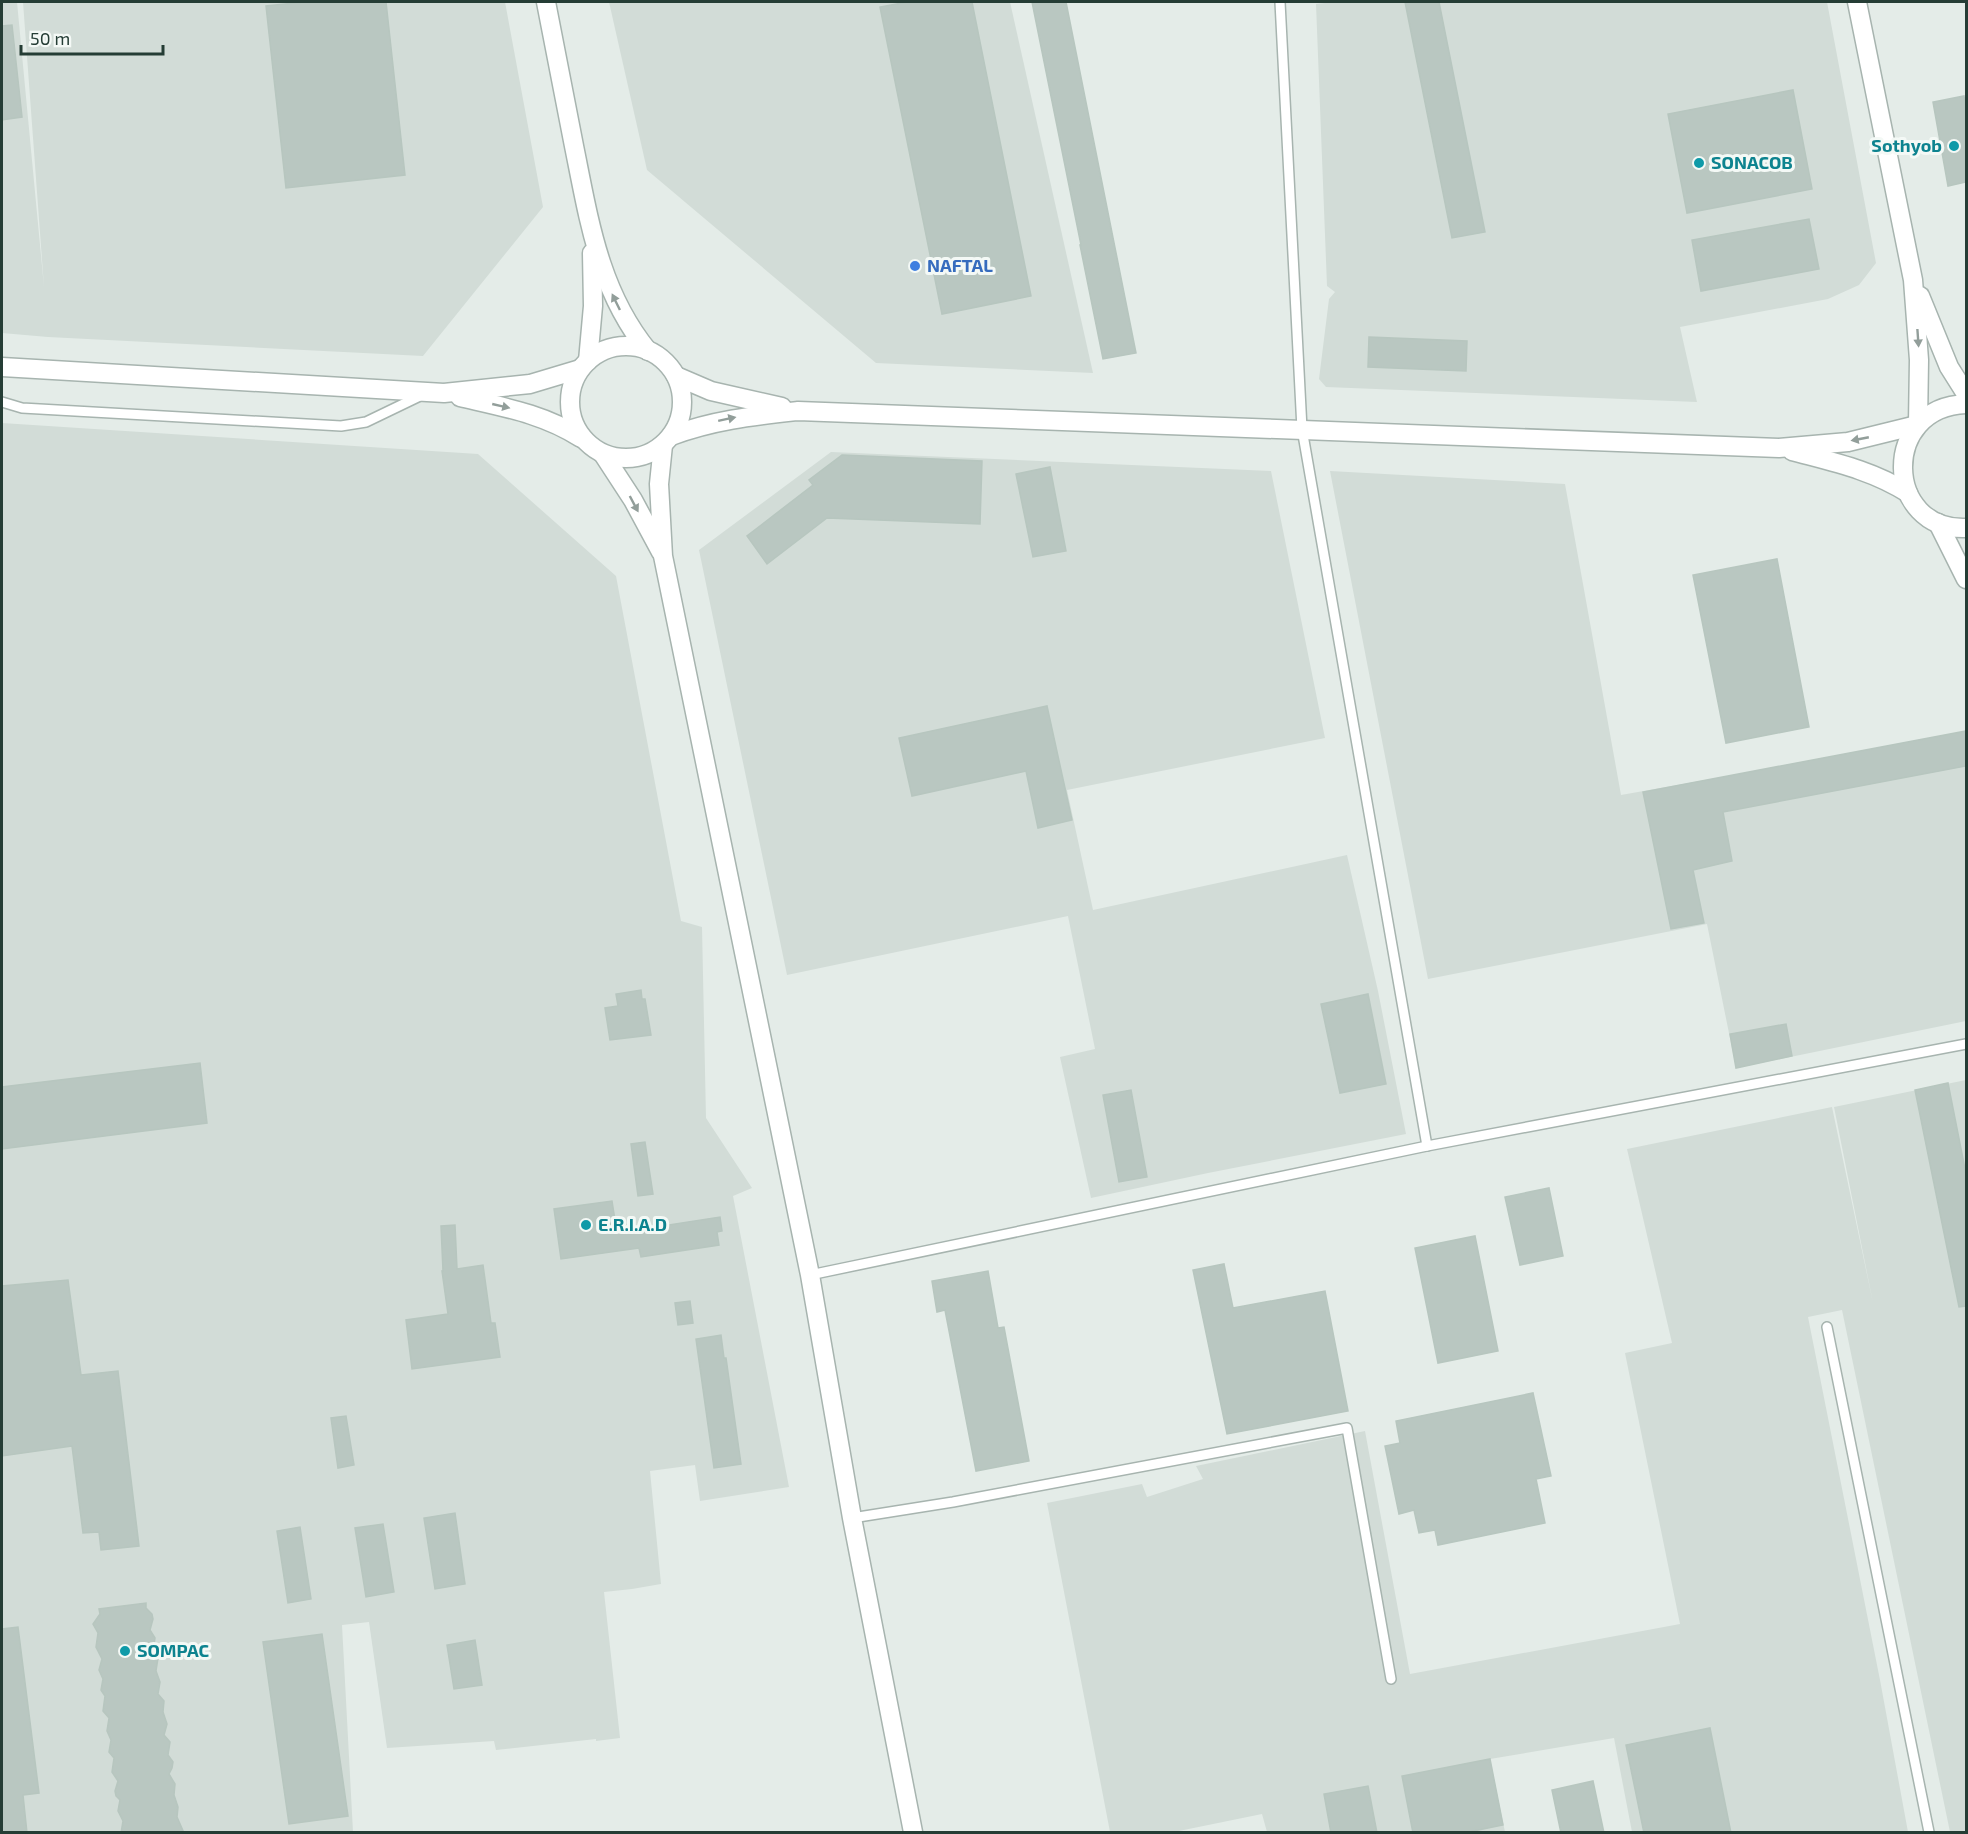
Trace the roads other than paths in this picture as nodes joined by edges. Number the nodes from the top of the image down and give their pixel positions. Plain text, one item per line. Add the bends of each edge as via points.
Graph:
1 (546, 2) edge
2 (1280, 2) edge
3 (1857, 2) edge
4 (592, 236) junction
5 (1913, 280) junction
6 (648, 351) junction
7 (584, 365) junction
8 (2, 368) edge
9 (676, 376) junction
10 (436, 393) junction
11 (1966, 394) edge
12 (2, 402) edge
13 (1966, 404) edge
14 (798, 411) junction
15 (1918, 424) junction
16 (1302, 429) junction
17 (583, 439) junction
18 (667, 441) junction
19 (1779, 448) junction
20 (603, 454) junction
21 (1908, 493) junction
22 (1938, 523) junction
23 (1966, 528) edge
24 (663, 556) junction
25 (1966, 579) edge
26 (1966, 1044) edge
27 (1427, 1146) junction
28 (810, 1275) junction
29 (1827, 1327) dead end
30 (852, 1518) junction
31 (1391, 1679) dead end
32 (913, 1833) edge
33 (1929, 1833) edge

1 - 4 street
2 - 16 lane
3 - 5 street
6 -> 4 street via 612,295
4 - 7 street via 593,306
5 - 11 street via 1949,367
5 -> 15 street via 1919,360
6 - 7 street via 636,347 610,348
6 - 9 street via 664,361
7 - 10 street via 530,384
7 - 17 street via 572,386 570,404
8 - 10 street
9 - 14 street via 711,391
9 - 18 street via 682,400 680,419
10 - 12 lane via 373,419 341,426 22,408
10 -> 17 street via 536,415
13 - 15 street via 1940,409
14 - 16 street
18 -> 14 street via 704,425 737,417
15 -> 19 street via 1848,442
15 - 21 street via 1907,441 1902,460
16 - 19 street
16 - 27 lane
17 - 20 street
18 - 20 street via 640,457
18 - 24 street via 659,484
19 - 21 street via 1865,471
20 -> 24 street
21 - 22 street via 1918,508
22 - 23 street
22 - 25 street
24 - 28 street
26 - 27 lane
27 - 28 lane
28 - 30 street
29 - 33 lane
30 - 31 lane via 1347,1428
30 - 32 street

